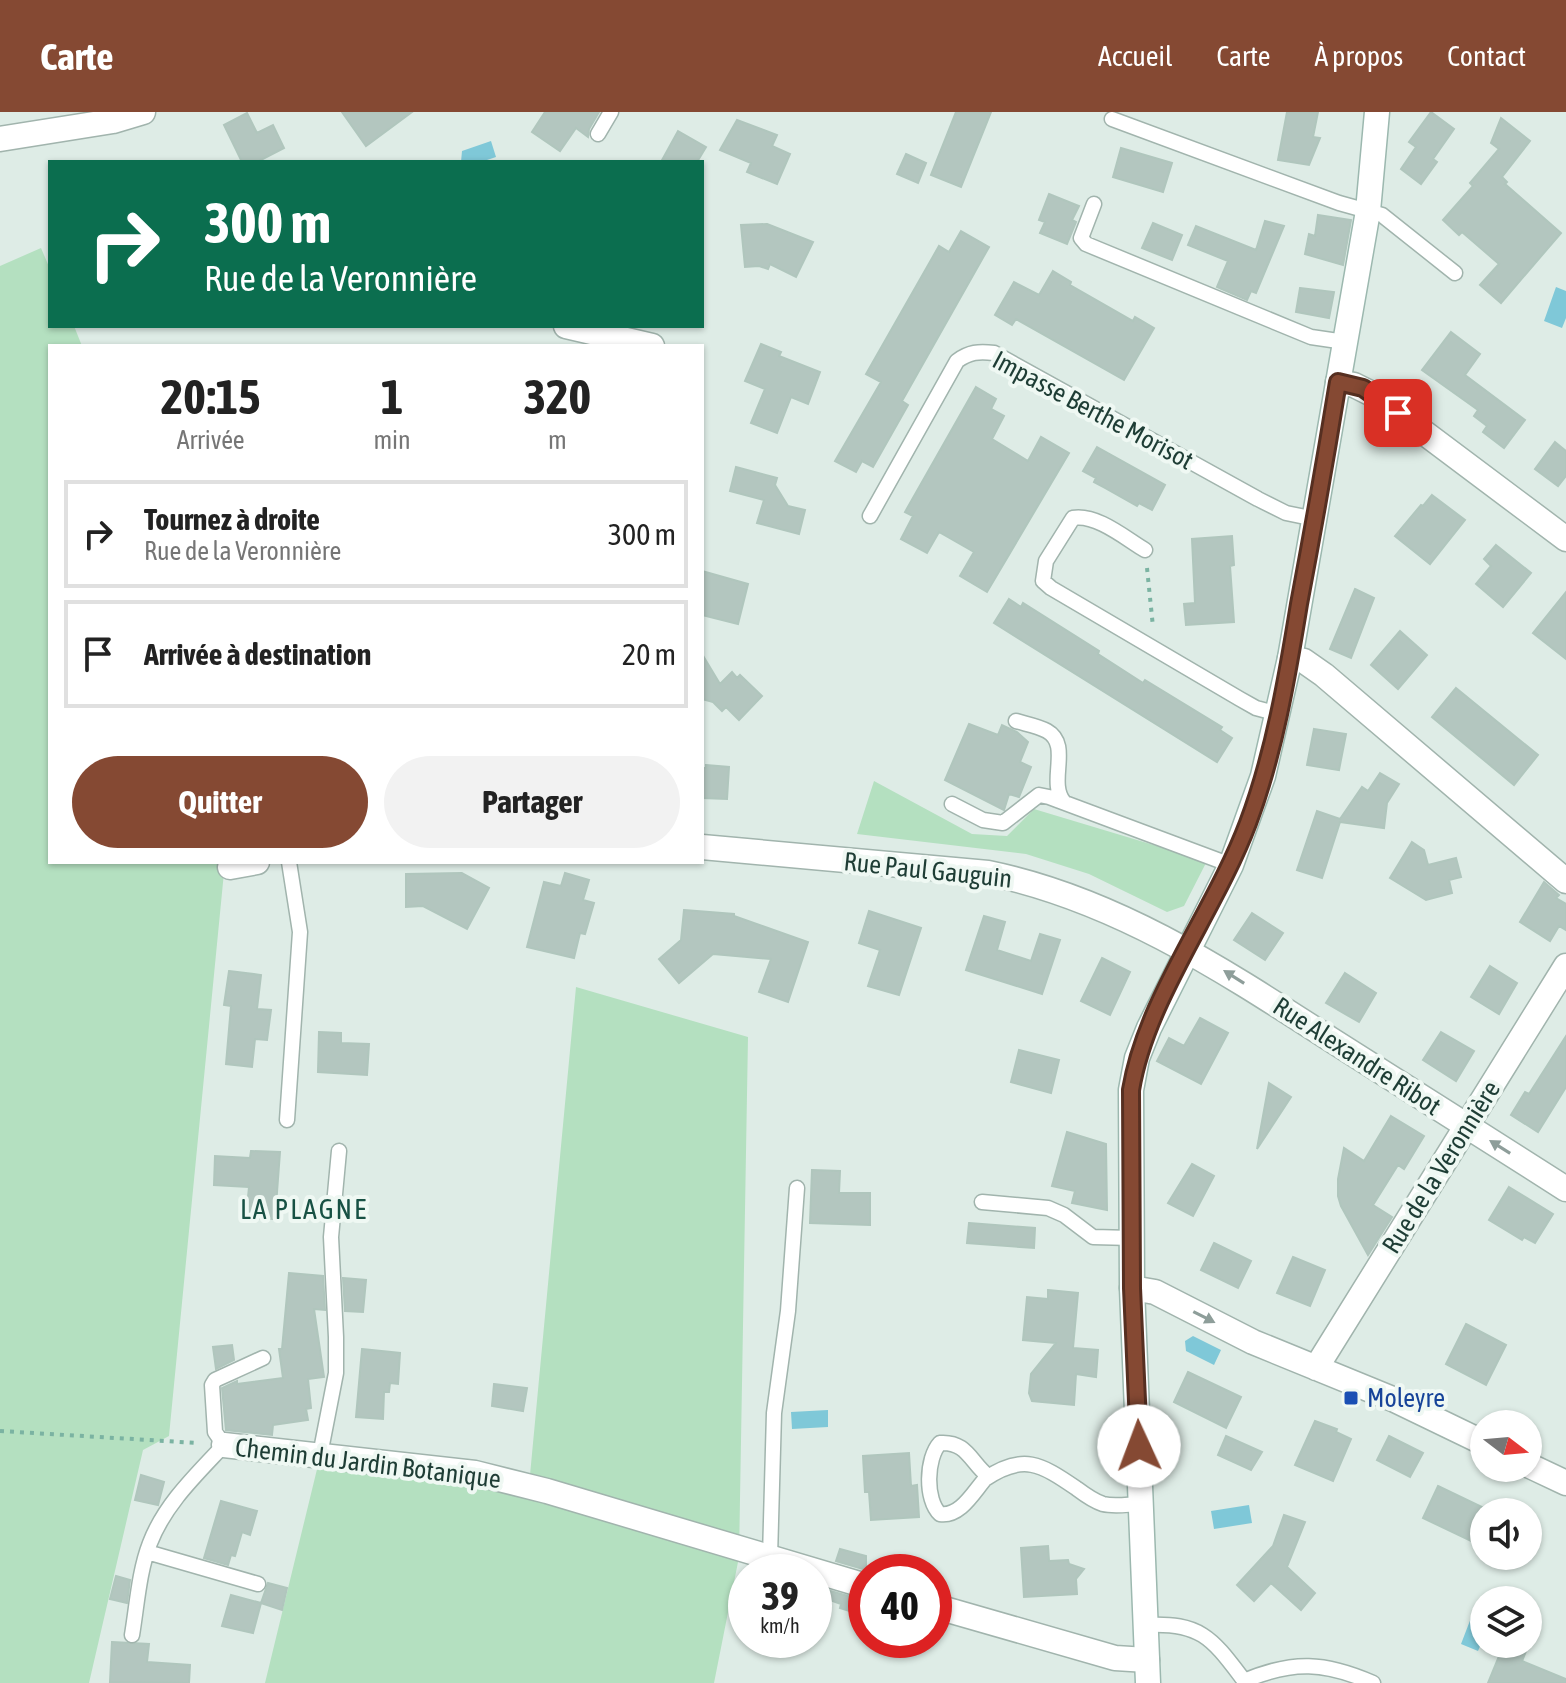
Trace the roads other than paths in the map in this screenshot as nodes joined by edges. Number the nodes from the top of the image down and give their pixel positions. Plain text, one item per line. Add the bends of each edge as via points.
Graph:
1 (143, 112) edge
2 (611, 112) edge
3 (1377, 112) edge
4 (1112, 119) dead end
5 (598, 134) dead end
6 (0, 139) edge
7 (1094, 204) dead end
8 (1368, 211) junction
9 (1455, 273) dead end
10 (579, 328) edge
11 (645, 338) edge
12 (1345, 342) junction
13 (1338, 382) junction
14 (870, 516) dead end
15 (1315, 519) junction
16 (1566, 539) edge
17 (1145, 550) road end
18 (1290, 658) junction
19 (1278, 714) junction
20 (1016, 721) dead end
21 (1064, 802) junction
22 (952, 804) dead end
23 (704, 847) edge
24 (246, 864) edge
25 (289, 864) edge
26 (1231, 865) junction
27 (230, 867) dead end
28 (1566, 881) edge
29 (1187, 950) junction
30 (1566, 966) edge
31 (287, 1120) dead end
32 (1467, 1126) junction
33 (339, 1151) dead end
34 (797, 1188) dead end
35 (1566, 1189) edge
36 (982, 1202) dead end
37 (1132, 1238) junction
38 (1132, 1288) junction
39 (263, 1358) dead end
40 (1316, 1368) junction
41 (1470, 1436) edge
42 (224, 1445) junction
43 (320, 1455) junction
44 (1542, 1472) edge
45 (988, 1476) junction
46 (1566, 1483) edge
47 (1141, 1504) junction
48 (147, 1552) junction
49 (760, 1554) edge
50 (770, 1554) edge
51 (258, 1584) dead end
52 (952, 1611) edge
53 (1146, 1625) junction
54 (132, 1635) dead end
55 (1148, 1671) edge
56 (1245, 1682) edge
57 (1373, 1683) edge

1 - 6 street
2 - 5 lane
3 - 8 street
4 - 8 lane
7 - 12 lane via 1081,238 1086,244 1311,337
8 - 9 lane via 1388,219
8 - 12 street
10 - 11 street
12 - 13 street
13 - 15 street
13 - 16 street via 1374,395
14 - 15 lane, Impasse Berthe Morisot via 957,361 980,351 994,353 1073,395 1258,499
15 - 18 street
17 - 19 lane via 1093,520 1073,518 1046,561 1043,581 1256,708
18 - 19 street
18 - 28 street via 1313,666
19 - 26 street via 1263,776
20 - 21 lane via 1055,738 1057,789
21 - 22 lane via 1039,795 1010,820 994,823
21 - 26 lane
23 - 29 street, Rue Paul Gauguin via 1027,881 1103,908
24 - 27 street
25 - 31 lane via 300,932
26 - 29 street
32 -> 29 street, Rue Alexandre Ribot
29 - 37 street via 1137,1058 1131,1090
30 - 32 street, Rue de la Veronnière
35 -> 32 street, Rue Alexandre Ribot
32 - 40 street, Rue de la Veronnière
33 - 43 lane via 331,1237 336,1373
34 - 50 lane via 774,1413
36 - 37 lane via 1048,1208 1093,1237
37 - 38 street
38 -> 40 street via 1155,1292
38 - 47 street
39 - 42 lane via 212,1385 215,1432
40 - 41 street
42 - 43 street, Chemin du Jardin Botanique
42 - 48 lane via 171,1506
43 - 49 street, Chemin du Jardin Botanique via 516,1482
44 - 46 street
45 - 45 lane via 958,1511 948,1515 932,1503 930,1459 940,1443 958,1445
45 - 47 lane via 1015,1463 1030,1463 1102,1503
47 - 53 street
48 - 51 lane
48 - 54 lane
52 - 55 street
53 - 55 street
53 - 56 lane via 1191,1628 1213,1644
56 - 57 lane via 1299,1665

